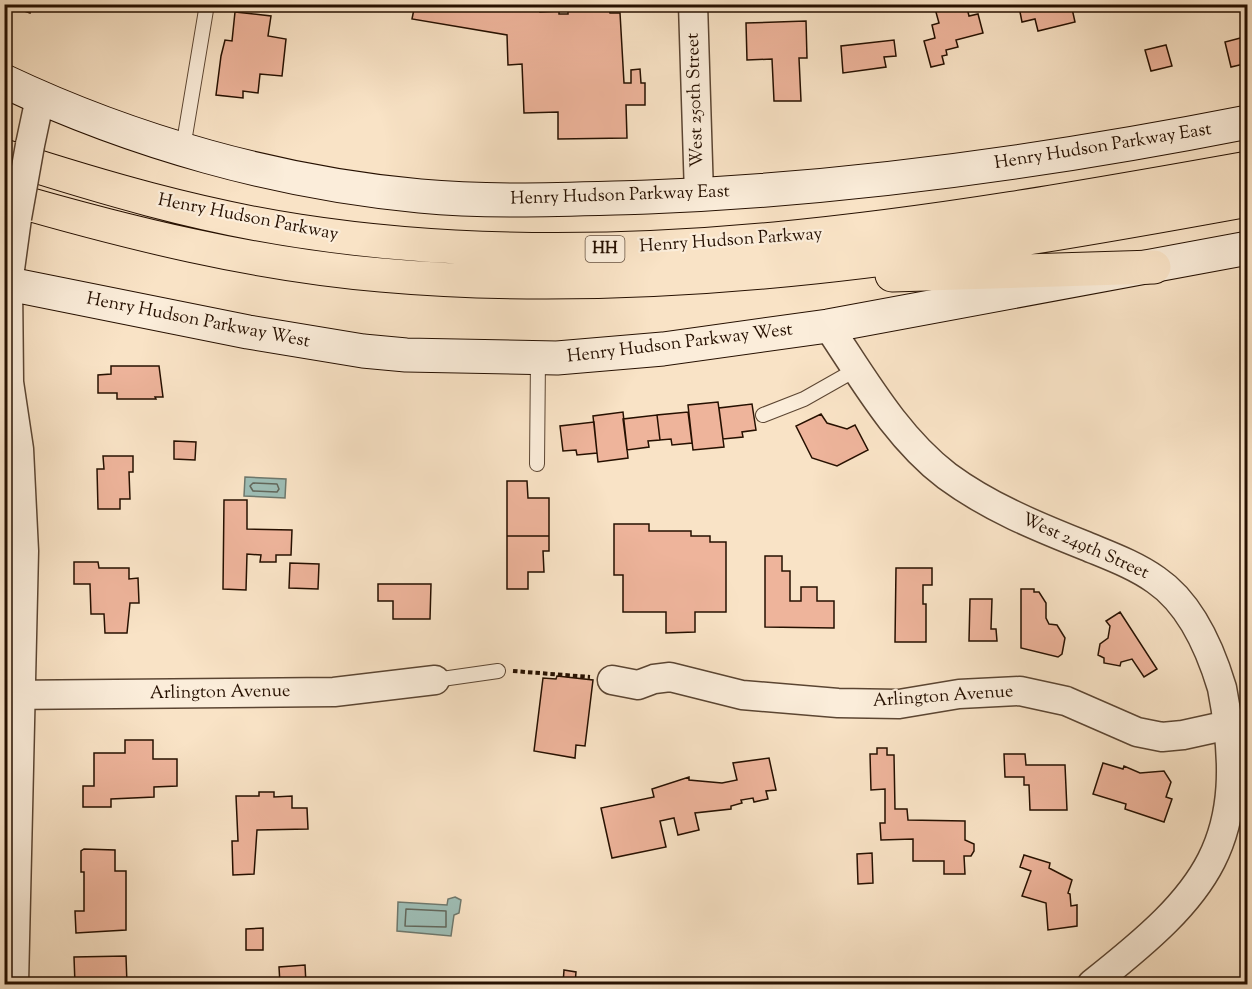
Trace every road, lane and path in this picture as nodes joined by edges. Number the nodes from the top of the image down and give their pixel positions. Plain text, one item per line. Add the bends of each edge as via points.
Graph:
1 (207, 4) edge
2 (693, 4) edge
3 (4, 81) edge
4 (40, 98) junction
5 (1248, 122) edge
6 (183, 148) junction
7 (17, 150) edge
8 (1248, 166) edge
9 (699, 195) junction
10 (1248, 200) edge
11 (11, 207) edge
12 (1248, 248) edge
13 (1155, 267) junction
14 (599, 283) junction
15 (6, 284) edge
16 (828, 326) junction
17 (538, 358) junction
18 (856, 369) junction
19 (8, 410) edge
20 (763, 414) dead end
21 (537, 464) dead end
22 (498, 671) joint
23 (435, 680) joint
24 (612, 680) joint
25 (14, 695) edge
26 (1239, 735) edge
27 (14, 984) edge
28 (1092, 984) edge

1 - 6 lane
2 - 9 street, West 250th Street
3 - 4 main road, Henry Hudson Parkway East
4 - 6 main road, Henry Hudson Parkway East
4 - 7 street
5 - 9 main road, Henry Hudson Parkway East via 998,165 812,187
6 - 9 main road, Henry Hudson Parkway East via 293,176 419,196 501,200
7 - 8 highway, Henry Hudson Parkway / HH via 139,196 297,231 384,242 504,250 663,248 831,234 1072,199
7 - 11 street, bridge
10 - 14 highway, Henry Hudson Parkway / HH via 1092,229 854,262
11 - 14 highway, Henry Hudson Parkway / HH via 300,265 480,282
11 - 15 street
12 - 13 main road, Henry Hudson Parkway West
13 - 14 highway
13 - 16 main road, Henry Hudson Parkway West
15 - 17 main road, Henry Hudson Parkway West via 351,350
15 - 19 street
16 - 17 main road, Henry Hudson Parkway West via 663,349
16 - 18 street, West 249th Street
17 - 21 lane
18 - 20 lane via 804,399
18 - 26 street, West 249th Street via 903,432 947,476 1000,509 1159,582 1199,630
19 - 25 street via 19,449 22,502
22 - 23 lane
22 - 24 path
23 - 25 street, Arlington Avenue via 334,692
24 - 26 street, Arlington Avenue via 638,685 670,677 742,695 848,703 898,704 959,694 1020,691 1066,701 1137,732 1162,737
25 - 27 street
26 - 28 street, West 249th Street via 1239,801 1234,828 1214,872 1198,892

